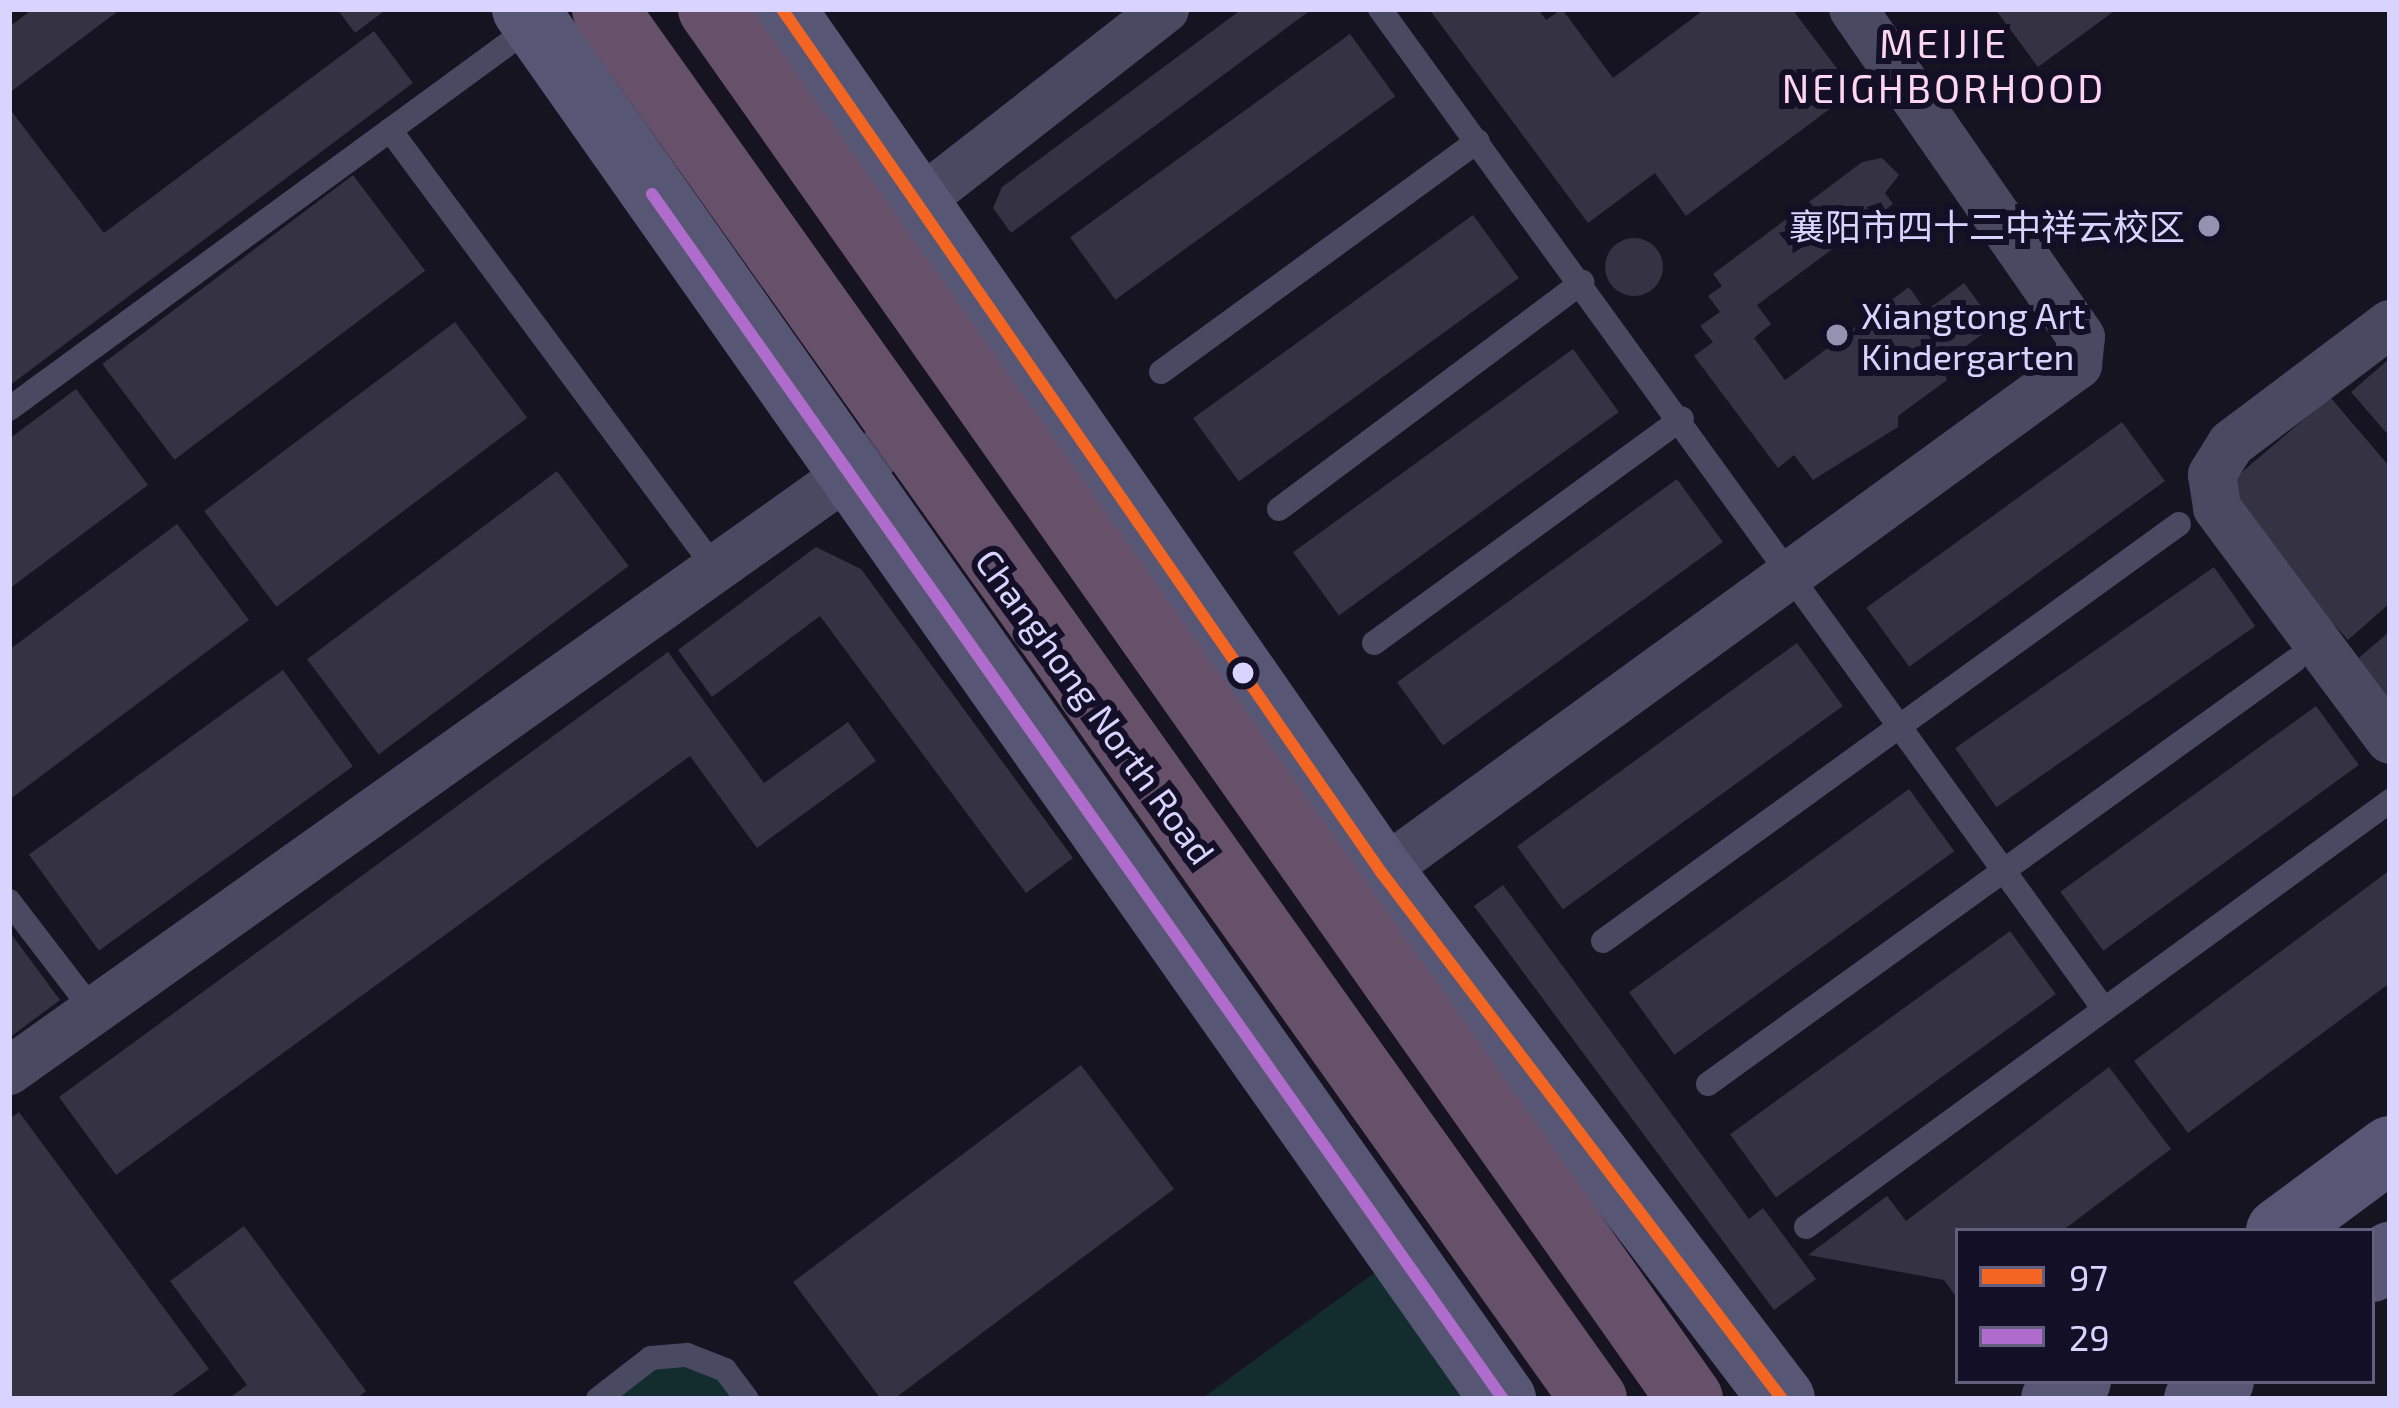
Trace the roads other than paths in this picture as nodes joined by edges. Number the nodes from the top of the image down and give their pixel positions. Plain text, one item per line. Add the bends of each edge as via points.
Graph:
1 (605, 9) edge
2 (711, 9) edge
3 (782, 9) edge
4 (1165, 9) edge
5 (1380, 9) edge
6 (1863, 13) edge
7 (538, 14) edge
8 (390, 130) junction
9 (1478, 141) junction
10 (894, 220) junction
11 (1582, 282) junction
12 (2390, 323) edge
13 (1161, 372) dead end
14 (9, 409) edge
15 (1682, 418) junction
16 (901, 436) junction
17 (848, 476) junction
18 (1279, 509) dead end
19 (2179, 524) dead end
20 (717, 571) junction
21 (1795, 571) junction
22 (1374, 643) dead end
23 (2294, 661) dead end
24 (1903, 724) junction
25 (2390, 740) edge
26 (2390, 801) edge
27 (2005, 868) junction
28 (1381, 872) junction
29 (9, 901) edge
30 (1603, 941) dead end
31 (91, 1008) junction
32 (2104, 1009) junction
33 (9, 1071) edge
34 (1708, 1084) dead end
35 (2390, 1148) edge
36 (1806, 1228) dead end
37 (2283, 1228) edge
38 (1512, 1286) junction
39 (598, 1399) edge
40 (747, 1399) edge
41 (1503, 1399) edge
42 (1561, 1399) edge
43 (1594, 1399) edge
44 (1690, 1399) edge
45 (1782, 1399) edge

1 - 16 highway, Changhong North Road
2 - 10 highway
3 - 10 street
4 - 10 street
5 - 9 lane
6 - 21 street via 2085,351
7 - 8 lane
7 - 17 street
8 - 14 lane
8 - 20 lane
9 - 11 lane
9 - 13 lane
10 - 28 street
10 - 44 highway
11 - 15 lane
11 - 18 lane
12 - 25 street via 2230,444 2212,475 2217,508
15 - 21 lane
15 - 22 lane
16 - 17 street
16 - 38 highway, Changhong North Road
17 - 20 street
17 - 41 street
19 - 24 lane
20 - 31 street
21 - 24 lane
21 - 28 street
23 - 27 lane
24 - 27 lane
24 - 30 lane
26 - 32 lane
27 - 32 lane
27 - 34 lane
28 - 45 street
29 - 31 lane
31 - 33 street
32 - 36 lane
35 - 37 street
38 - 42 street
38 - 43 highway, Changhong North Road
39 - 40 lane via 651,1358 687,1355 725,1370

